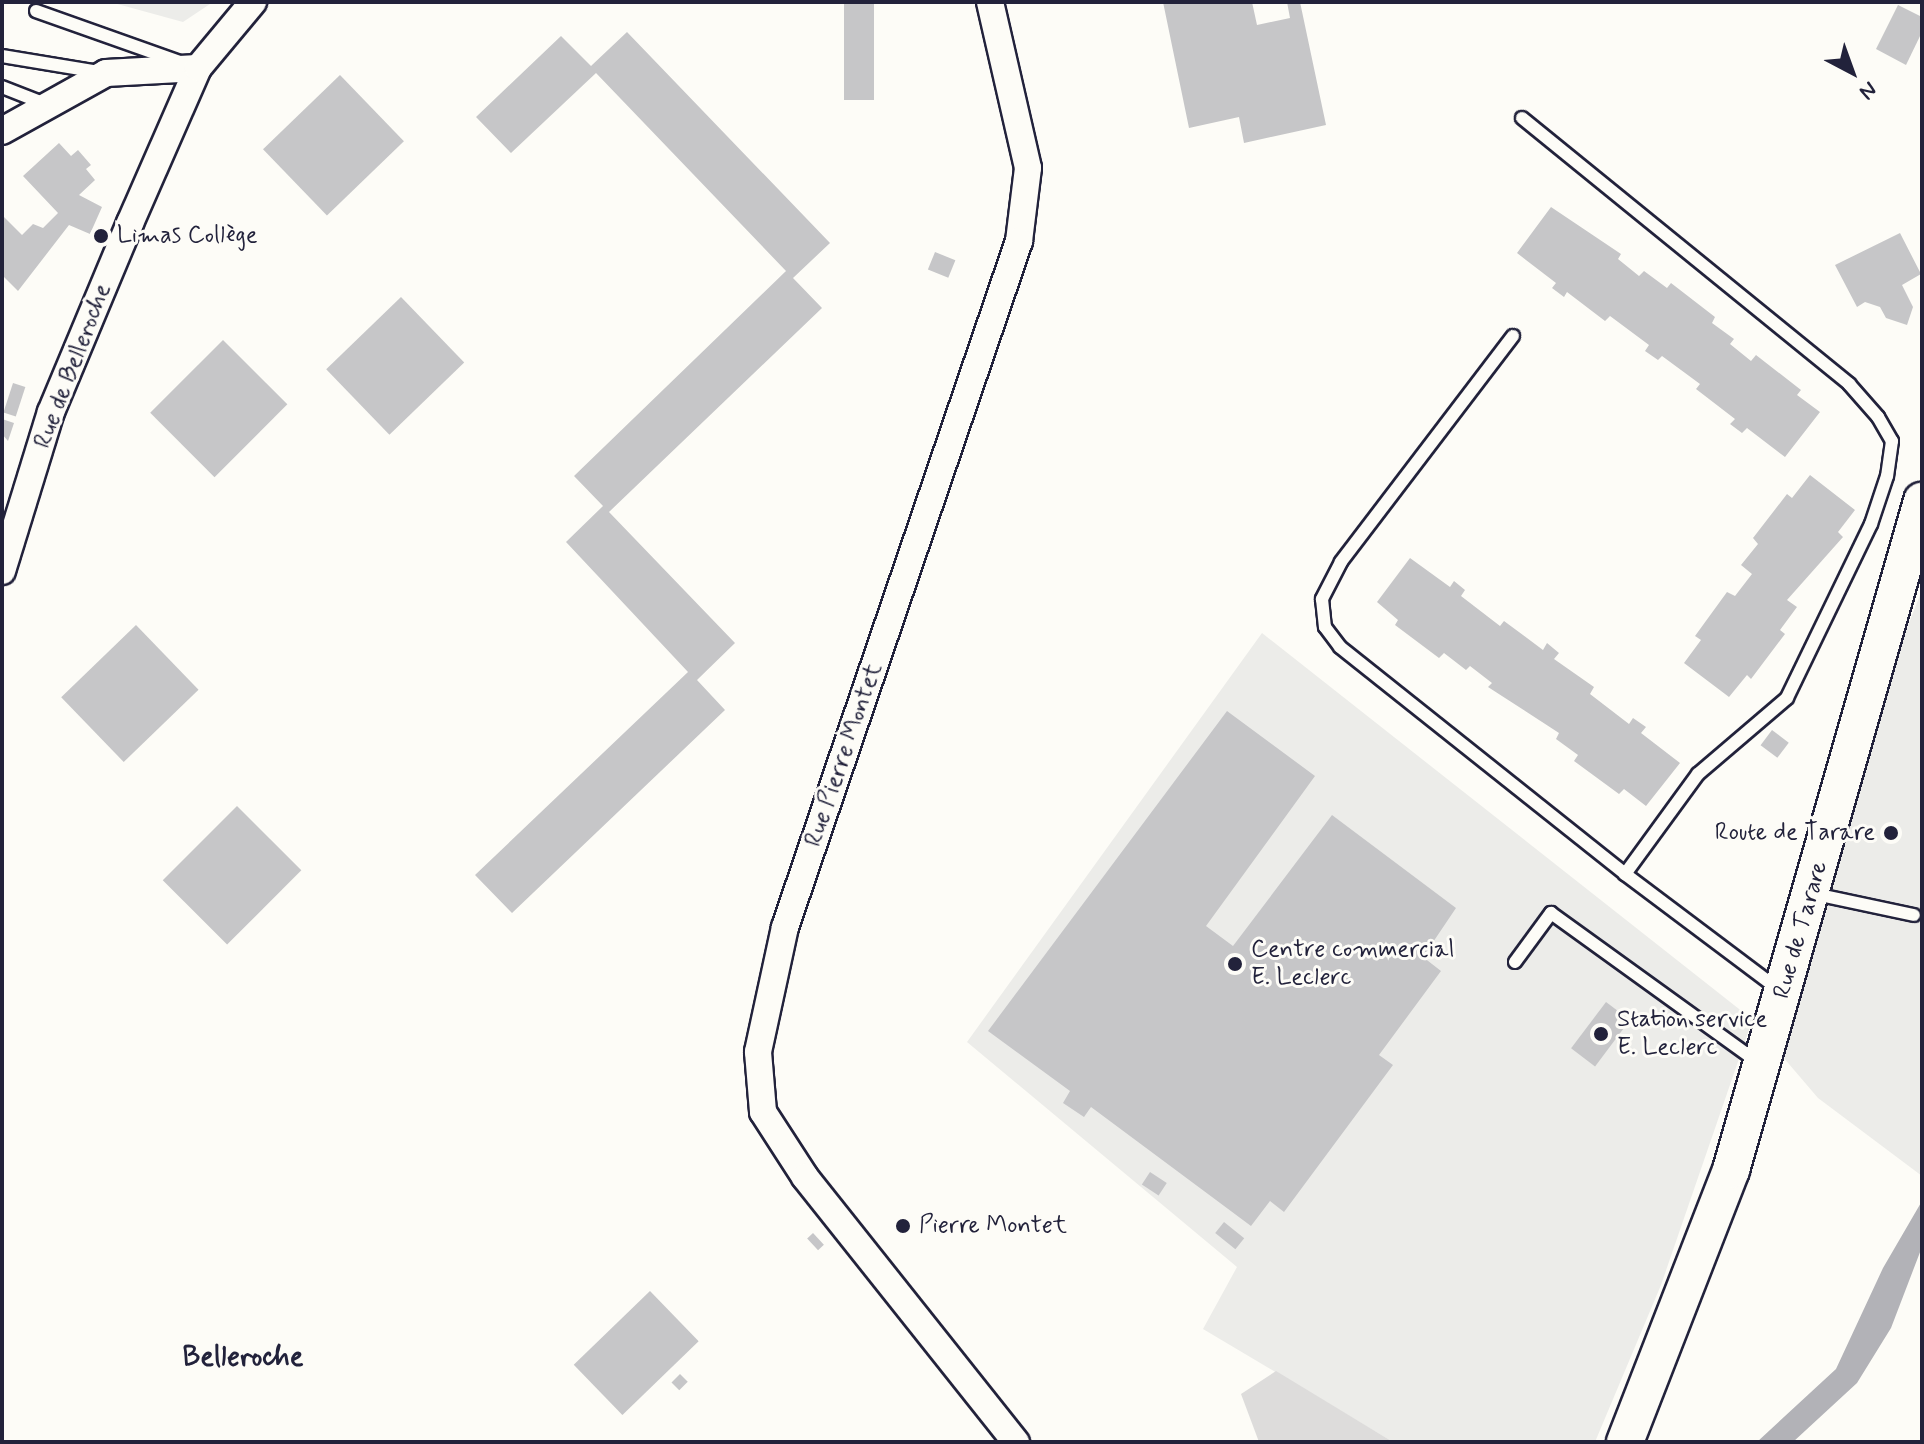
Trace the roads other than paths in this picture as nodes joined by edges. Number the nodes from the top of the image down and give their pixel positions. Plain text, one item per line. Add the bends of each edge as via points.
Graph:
1 (253, 2) edge
2 (990, 2) edge
3 (36, 11) dead end
4 (2, 56) edge
5 (198, 68) junction
6 (106, 73) junction
7 (2, 87) edge
8 (48, 105) junction
9 (1522, 118) dead end
10 (3, 130) edge
11 (1513, 336) dead end
12 (1922, 501) edge
13 (8, 528) edge
14 (2, 571) edge
15 (1625, 874) junction
16 (1812, 893) junction
17 (1914, 915) dead end
18 (1515, 962) dead end
19 (1783, 992) junction
20 (1762, 1065) junction
21 (1016, 1442) edge
22 (1625, 1442) edge

1 - 5 street, Rue de Belleroche
2 - 21 street, Rue Pierre Montet via 1028,168 1019,241 785,927 758,1052 763,1112 805,1177
3 - 5 lane
4 - 6 lane
5 - 6 street
5 - 13 street, Rue de Belleroche via 51,412
6 - 8 street
7 - 8 lane
8 - 10 street
9 - 15 lane via 1849,384 1892,441 1871,524 1787,698 1698,774
11 - 15 lane via 1341,562 1322,599 1325,627 1340,647
12 - 16 main road, Rue de Tarare
13 - 14 street, Rue de Belleroche
15 - 19 lane
16 - 17 lane
16 - 19 main road, Rue de Tarare
18 - 20 lane via 1551,913
19 - 20 main road, Rue de Tarare
20 - 22 main road, Rue de Tarare via 1731,1170

